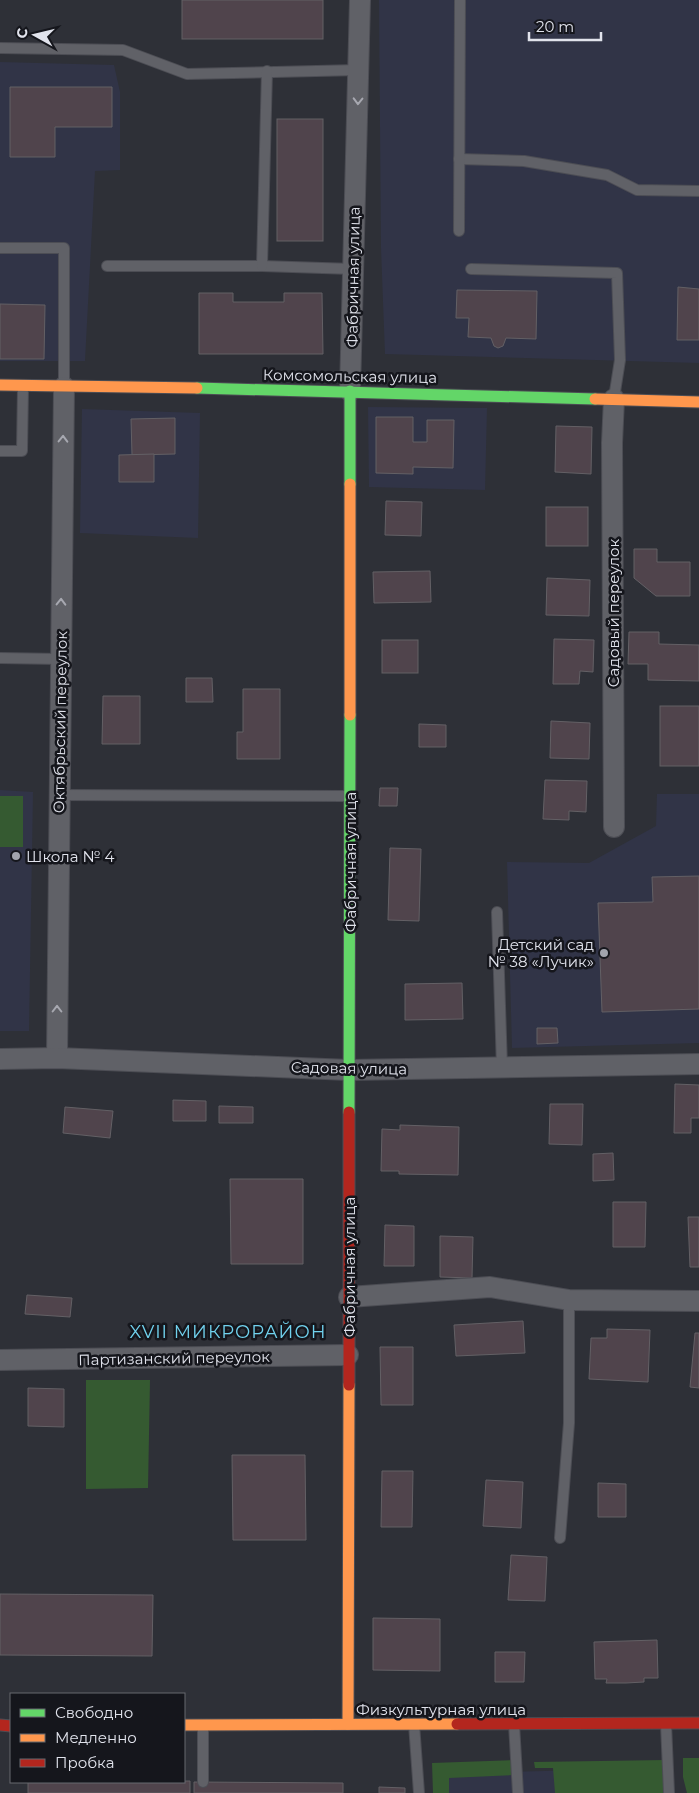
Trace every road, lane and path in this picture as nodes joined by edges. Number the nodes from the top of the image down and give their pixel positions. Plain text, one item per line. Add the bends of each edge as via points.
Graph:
1 (360, 0) edge
2 (460, 0) edge
3 (0, 48) edge
4 (358, 70) junction
5 (267, 71) junction
6 (459, 158) junction
7 (699, 191) edge
8 (459, 231) dead end
9 (0, 248) edge
10 (107, 266) dead end
11 (262, 266) junction
12 (353, 269) junction
13 (471, 269) dead end
14 (0, 385) edge
15 (23, 386) junction
16 (64, 386) junction
17 (350, 391) junction
18 (614, 399) junction
19 (699, 402) edge
20 (0, 451) edge
21 (0, 658) edge
22 (60, 660) junction
23 (59, 794) junction
24 (350, 796) junction
25 (614, 827) dead end
26 (497, 912) dead end
27 (57, 1058) junction
28 (0, 1059) edge
29 (699, 1064) edge
30 (502, 1068) junction
31 (349, 1070) junction
32 (349, 1297) junction
33 (569, 1300) junction
34 (699, 1302) edge
35 (348, 1355) junction
36 (0, 1360) edge
37 (560, 1538) dead end
38 (414, 1723) junction
39 (514, 1723) junction
40 (666, 1723) junction
41 (699, 1723) edge
42 (348, 1724) junction
43 (185, 1725) edge
44 (204, 1725) junction
45 (203, 1782) dead end
46 (419, 1793) edge
47 (518, 1793) edge
48 (669, 1793) edge

1 - 4 street, Фабричная улица
2 - 6 lane
3 - 5 lane via 123,50 186,74
4 - 5 lane
4 -> 12 street, Фабричная улица
5 - 11 lane
6 - 7 lane via 524,161 579,170 607,176 637,190
6 - 8 lane
9 - 16 lane via 64,248
10 - 11 lane
11 - 12 lane
12 - 17 street, Фабричная улица
13 - 18 lane via 617,272 620,360
14 - 15 street, Комсомольская улица
15 - 16 street, Комсомольская улица
15 - 20 lane via 22,451
16 - 17 street, Комсомольская улица
22 -> 16 street, Октябрьский переулок
17 - 18 street, Комсомольская улица
17 - 24 street, Фабричная улица
18 - 19 street, Комсомольская улица
18 - 25 street, Садовый переулок
21 - 22 lane
22 - 23 street, Октябрьский переулок
23 - 24 lane
27 -> 23 street, Октябрьский переулок
24 - 31 street, Фабричная улица
26 - 30 lane
27 - 28 street, Садовая улица
27 - 31 street, Садовая улица
29 - 30 street, Садовая улица
30 - 31 street, Садовая улица
31 - 32 street, Фабричная улица
32 - 33 street via 490,1288
32 - 35 street, Фабричная улица
33 - 34 street
33 - 37 lane via 569,1423
35 - 36 street, Партизанский переулок
35 - 42 street, Фабричная улица
38 - 39 street, Физкультурная улица
38 - 42 street, Физкультурная улица
38 - 46 lane
39 - 40 street, Физкультурная улица
39 - 47 lane
40 - 41 street, Физкультурная улица
40 - 48 lane
42 - 44 street, Физкультурная улица
43 - 44 street, Физкультурная улица
44 - 45 lane

